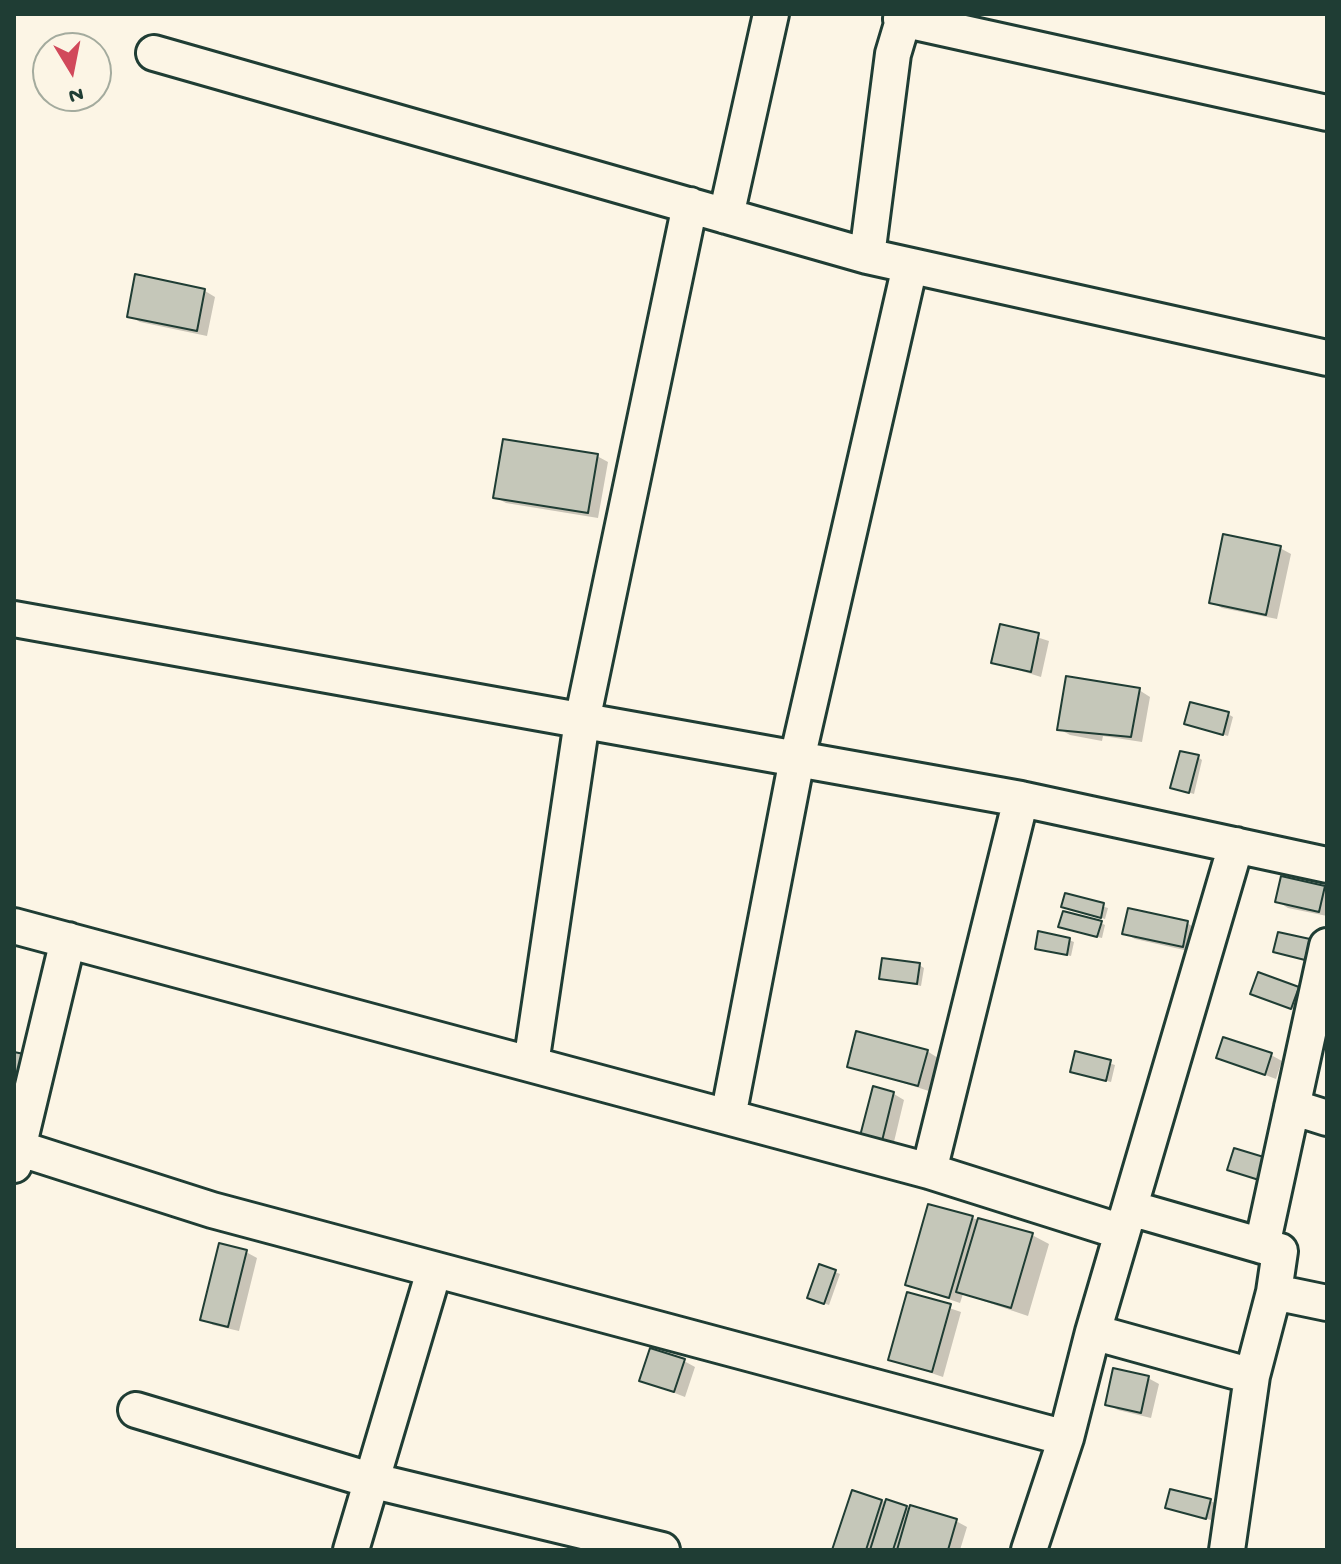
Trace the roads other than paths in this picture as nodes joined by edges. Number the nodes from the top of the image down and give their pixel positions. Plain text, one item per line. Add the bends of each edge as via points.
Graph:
1 (771, 14) edge
2 (903, 17) edge
3 (154, 53) dead end
4 (1327, 113) edge
5 (690, 205) junction
6 (726, 216) junction
7 (867, 256) junction
8 (910, 266) junction
9 (1327, 358) edge
10 (14, 619) edge
11 (582, 721) junction
12 (797, 759) junction
13 (1021, 799) junction
14 (1236, 845) junction
15 (1327, 865) edge
16 (14, 926) edge
17 (68, 940) junction
18 (1327, 946) edge
19 (531, 1064) junction
20 (1292, 1107) junction
21 (728, 1117) junction
22 (1327, 1118) edge
23 (16, 1157) edge
24 (929, 1171) junction
25 (1126, 1220) junction
26 (1262, 1246) junction
27 (434, 1271) junction
28 (1274, 1292) junction
29 (1327, 1303) edge
30 (1093, 1332) junction
31 (1252, 1376) junction
32 (136, 1410) dead end
33 (1066, 1438) junction
34 (370, 1480) junction
35 (351, 1550) edge
36 (662, 1550) edge
37 (1029, 1550) edge
38 (1227, 1550) edge

1 - 6 street
2 - 4 street
2 - 7 street via 893,54
3 - 5 street
5 - 6 street
5 - 11 street
6 - 7 street
7 - 8 street
8 - 9 street
8 - 12 street
10 - 11 street
11 - 12 street
11 - 19 street
12 - 13 street
12 - 21 street
13 - 14 street
13 - 24 street
14 - 15 street
14 - 25 street
16 - 17 street
17 - 19 street
17 - 23 street
18 - 20 street
19 - 21 street
20 - 22 street
20 - 26 street
21 - 24 street
23 - 27 street
24 - 25 street
25 - 26 street
25 - 30 street
26 - 28 street via 1280,1251
27 - 33 street
27 - 34 street
28 - 29 street
28 - 31 street
30 - 31 street
30 - 33 street
31 - 38 street
32 - 34 street
33 - 37 street
34 - 35 street
34 - 36 street

